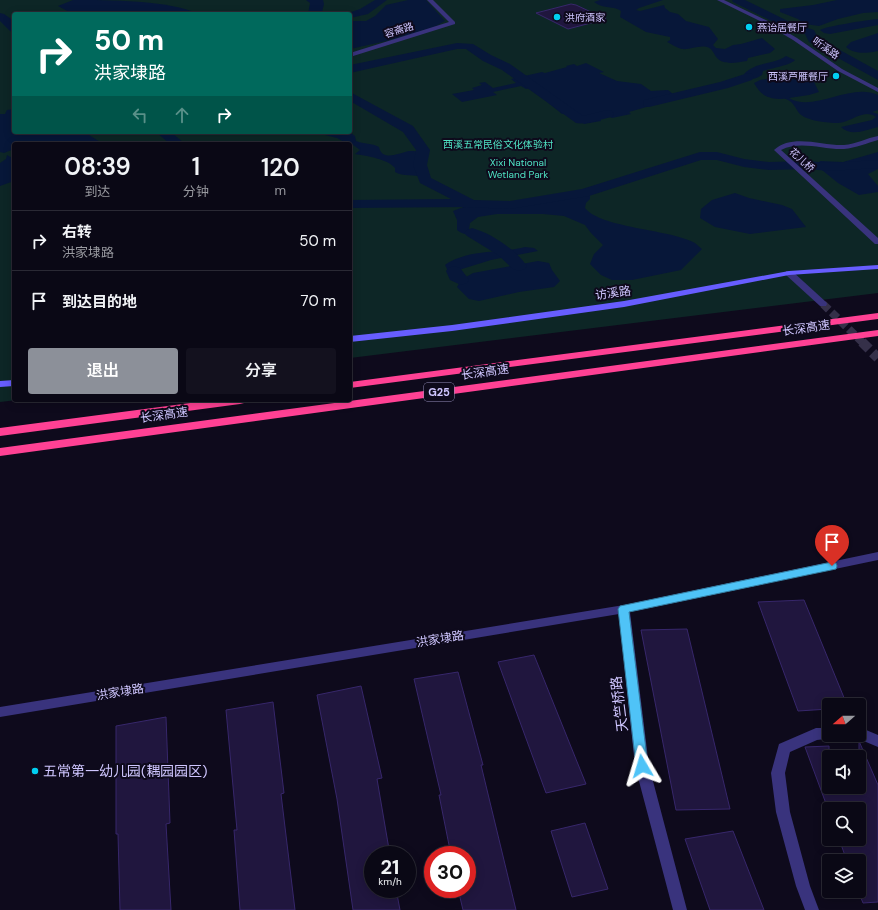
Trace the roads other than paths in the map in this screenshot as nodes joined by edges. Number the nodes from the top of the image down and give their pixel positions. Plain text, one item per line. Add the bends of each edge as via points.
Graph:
1 (430, 0) edge
2 (720, 0) edge
3 (352, 53) edge
4 (878, 90) edge
5 (878, 138) edge
6 (878, 242) edge
7 (878, 267) edge
8 (789, 273) junction
9 (823, 304) tunnel mouth
10 (878, 316) edge
11 (878, 333) edge
12 (352, 339) edge
13 (12, 382) edge
14 (0, 384) edge
15 (352, 386) edge
16 (225, 402) edge
17 (0, 432) edge
18 (0, 452) edge
19 (878, 556) edge
20 (624, 609) junction
21 (0, 712) edge
22 (822, 734) edge
23 (866, 736) edge
24 (878, 741) edge
25 (680, 910) edge
26 (812, 910) edge

1 - 3 street, 容斋路 via 453,24
2 - 4 street, 听溪路 via 768,23 840,70
5 - 6 street, 花儿桥 via 845,147 809,144 782,147 777,150
7 - 8 street, 访溪路
8 - 9 street
8 - 12 street, 访溪路 via 624,304
10 - 15 highway, 长深高速 / G25
11 - 18 highway, 长深高速 / G25
13 - 14 street
16 - 17 highway, 长深高速
19 - 20 street, 洪家埭路
20 - 21 street, 洪家埭路
20 - 25 street, 天竺桥路 via 642,766
22 - 26 street via 816,734 784,748 778,773 783,812
23 - 24 street

